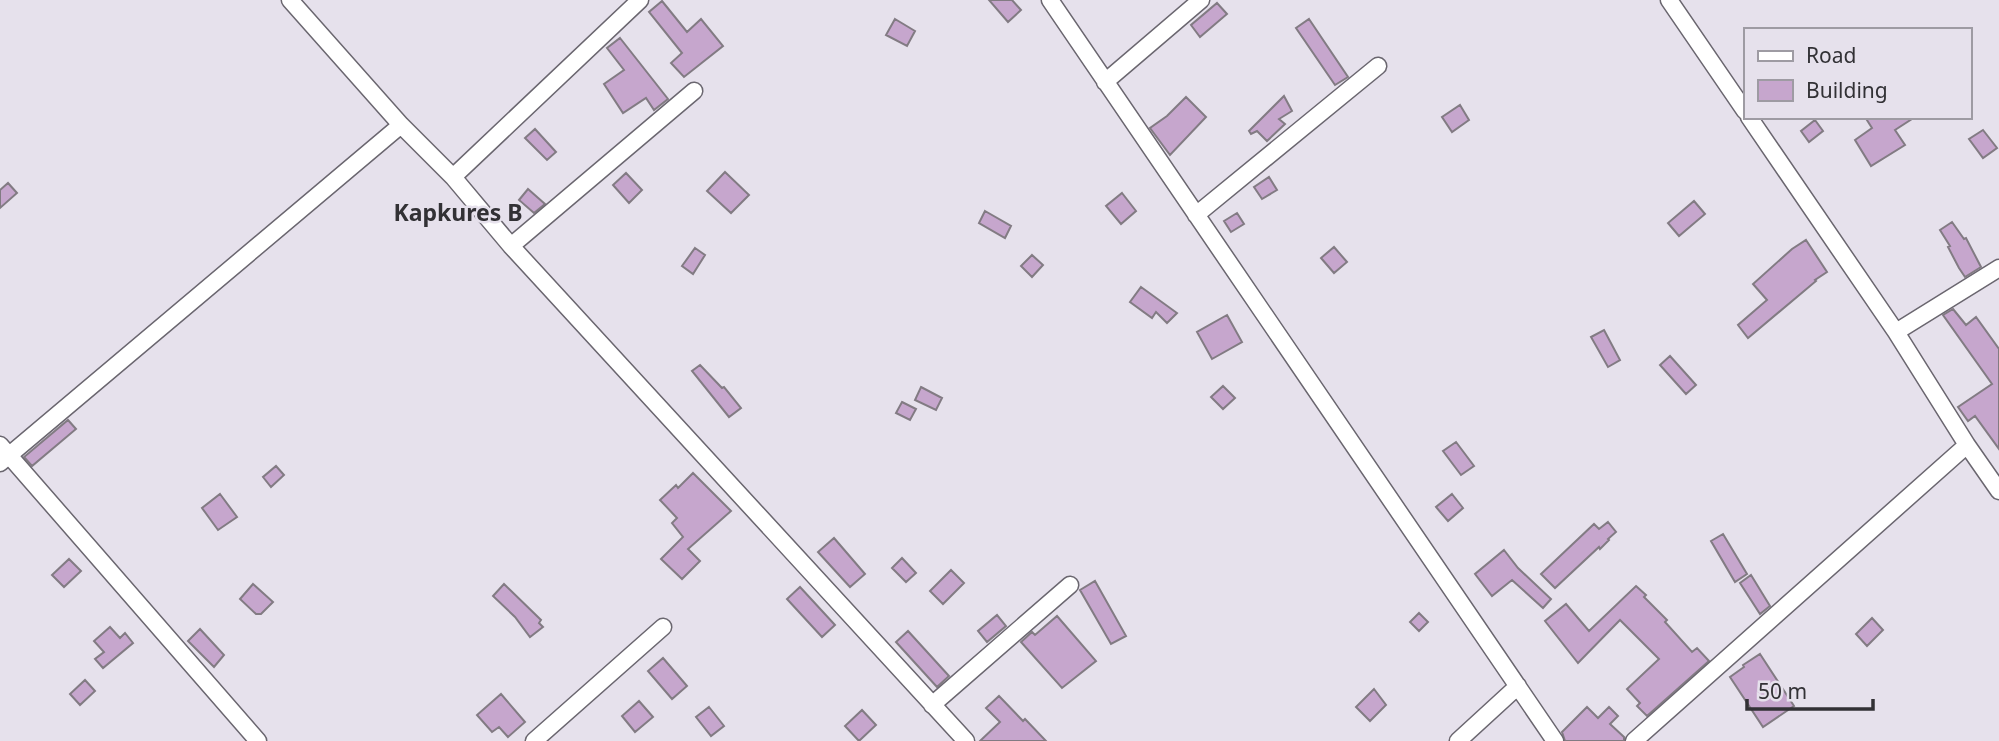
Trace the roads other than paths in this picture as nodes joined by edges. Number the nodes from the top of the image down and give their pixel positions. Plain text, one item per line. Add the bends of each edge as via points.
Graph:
1 (289, 0) edge
2 (640, 0) edge
3 (1050, 0) edge
4 (1201, 0) edge
5 (1669, 0) edge
6 (1378, 66) dead end
7 (1105, 82) junction
8 (694, 91) dead end
9 (1744, 110) edge
10 (1750, 119) edge
11 (401, 125) junction
12 (453, 177) junction
13 (1196, 215) junction
14 (511, 246) junction
15 (1999, 268) edge
16 (1896, 332) junction
17 (1967, 445) junction
18 (3, 454) edge
19 (1999, 491) edge
20 (1070, 585) dead end
21 (663, 627) dead end
22 (1518, 687) junction
23 (932, 705) junction
24 (258, 741) edge
25 (534, 741) edge
26 (965, 741) edge
27 (1458, 741) edge
28 (1555, 741) edge
29 (1634, 741) edge

1 - 11 street
2 - 12 street
3 - 7 street
4 - 7 street
5 - 9 street
6 - 13 street
7 - 13 street
8 - 14 street
10 - 16 street
11 - 12 street
11 - 18 street
12 - 14 street
13 - 22 street
14 - 23 street
15 - 16 street
16 - 17 street
17 - 19 street
17 - 29 street
18 - 24 street
20 - 23 street
21 - 25 street
22 - 27 street
22 - 28 street
23 - 26 street

